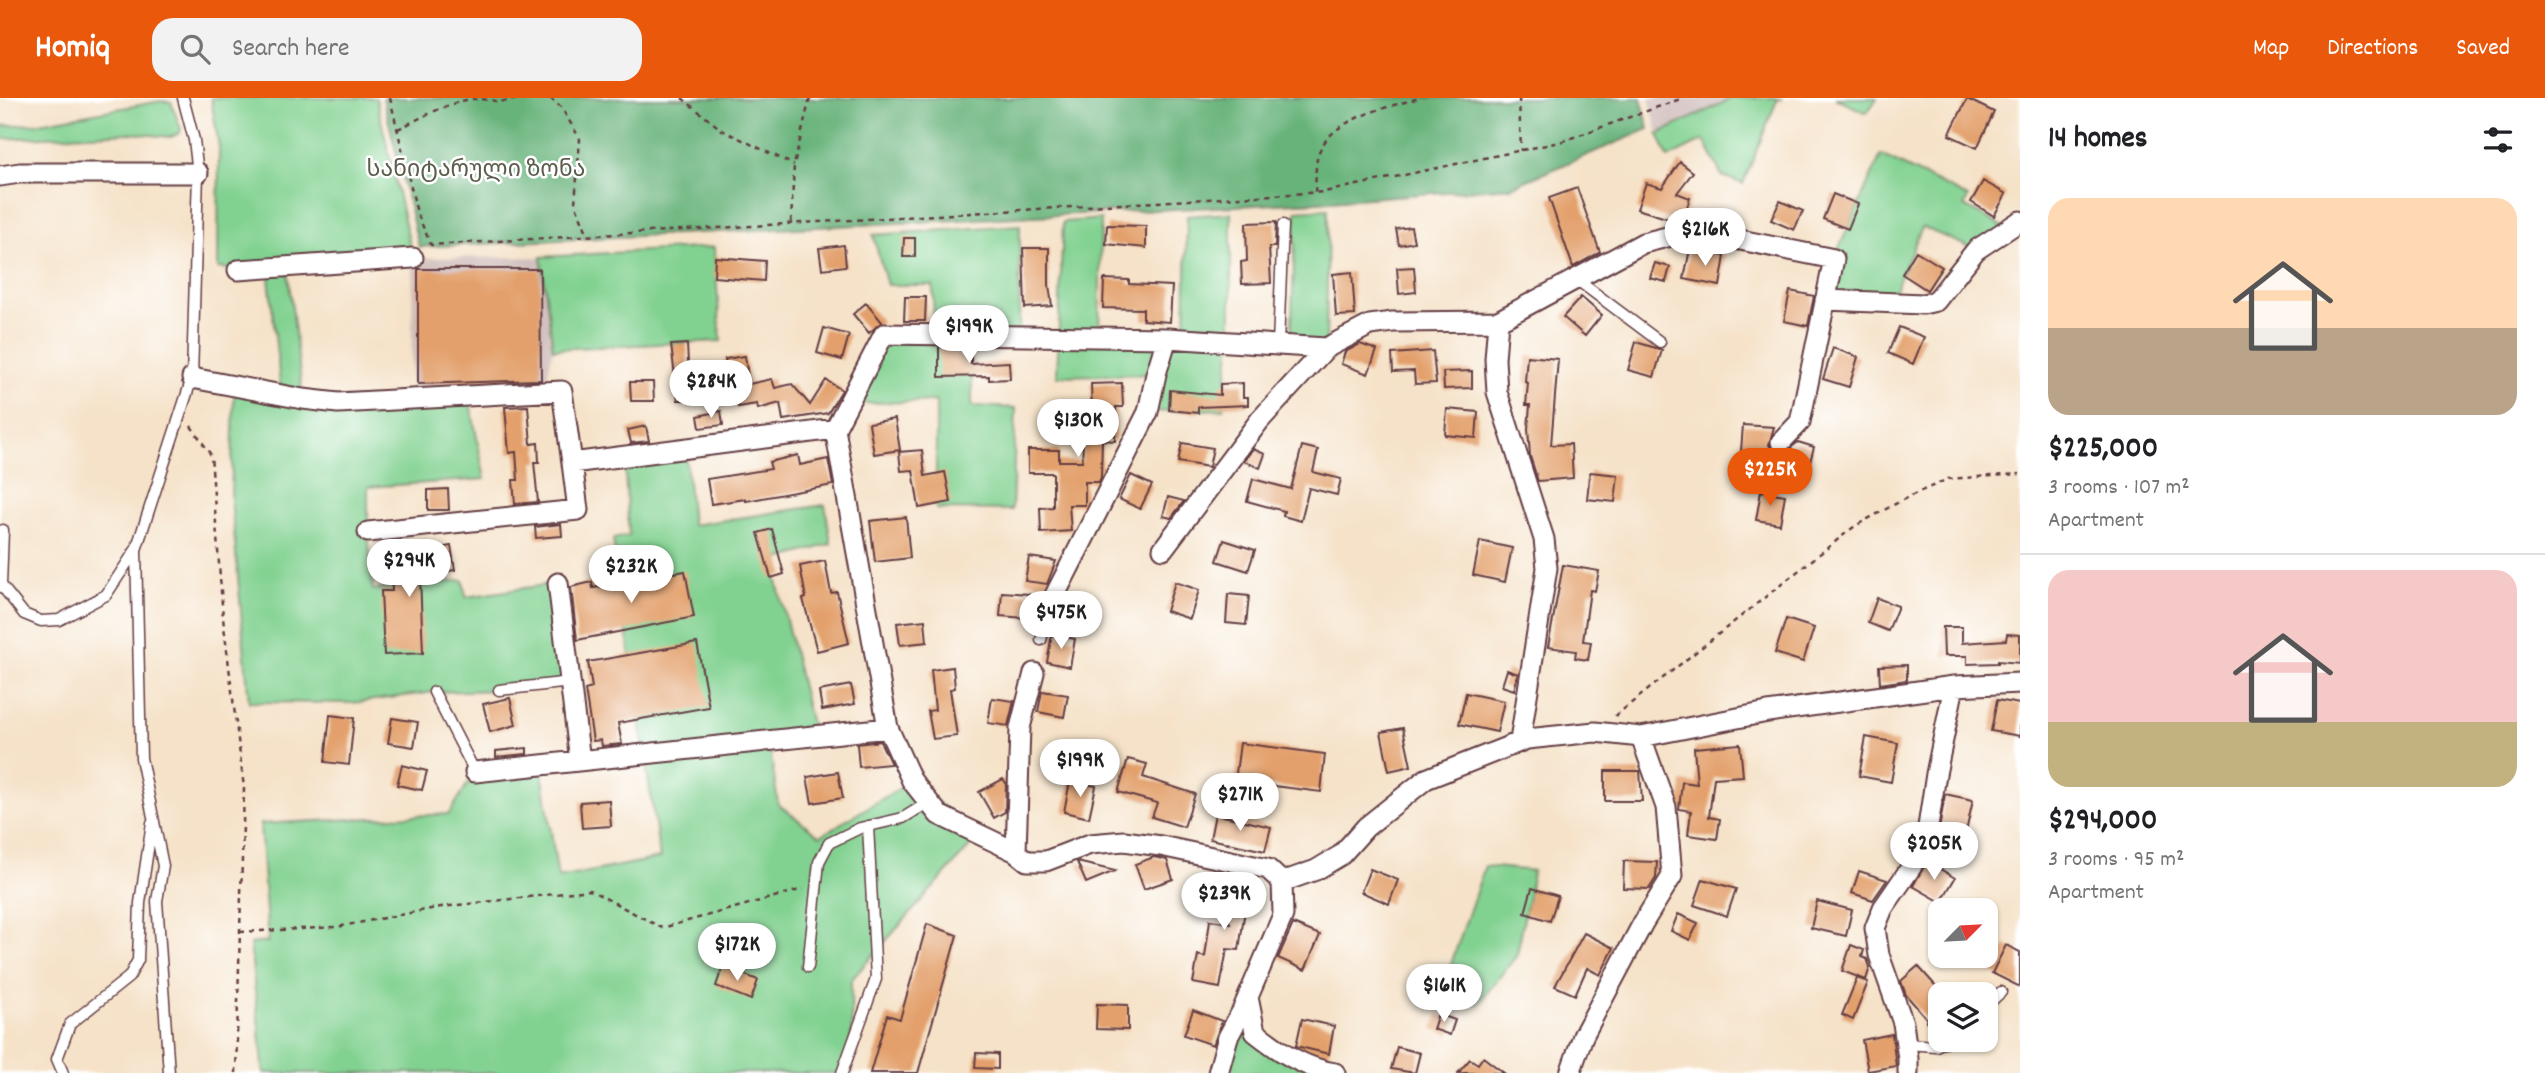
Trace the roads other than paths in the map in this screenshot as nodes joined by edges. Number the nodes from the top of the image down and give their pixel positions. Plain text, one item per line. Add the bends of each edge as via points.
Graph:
1 (183, 98) edge
2 (198, 173) junction
3 (0, 176) edge
4 (2020, 221) edge
5 (1283, 225) dead end
6 (413, 258) dead end
7 (238, 270) dead end
8 (1576, 279) junction
9 (1825, 300) junction
10 (1498, 321) junction
11 (1167, 338) junction
12 (1660, 342) dead end
13 (1278, 344) junction
14 (1326, 348) junction
15 (192, 378) junction
16 (835, 429) junction
17 (1781, 442) dead end
18 (572, 463) junction
19 (3, 530) dead end
20 (368, 532) dead end
21 (1163, 549) dead end
22 (135, 550) junction
23 (558, 583) dead end
24 (1052, 601) joint
25 (1041, 640) dead end
26 (1034, 673) dead end
27 (570, 682) junction
28 (2020, 683) edge
29 (1954, 687) junction
30 (499, 690) dead end
31 (434, 692) dead end
32 (888, 728) junction
33 (1641, 737) junction
34 (1520, 741) junction
35 (580, 761) junction
36 (475, 772) joint
37 (929, 802) junction
38 (153, 816) junction
39 (868, 826) junction
40 (1016, 852) junction
41 (1282, 882) junction
42 (808, 967) dead end
43 (2001, 992) dead end
44 (1998, 995) edge
45 (1248, 997) junction
46 (1906, 1044) junction
47 (1928, 1045) edge
48 (63, 1073) edge
49 (169, 1073) edge
50 (842, 1073) edge
51 (1219, 1073) edge
52 (1335, 1073) edge
53 (1570, 1073) edge
54 (1908, 1073) edge

1 - 2 lane
2 - 3 street
2 - 15 lane
4 - 9 street via 1976,250 1937,301
5 - 13 lane
6 - 7 street
8 - 9 street via 1643,243 1711,234 1834,259
8 - 10 street
8 - 12 lane
9 - 17 street via 1800,422
10 - 14 street via 1370,325
10 - 34 street via 1497,392 1544,539 1547,568
11 - 13 street
11 - 16 street via 884,334
11 - 24 street via 1148,412
13 - 14 street
14 - 21 street via 1260,420
15 - 18 street via 338,403 562,391
15 - 22 lane
16 - 18 street
16 - 32 street
18 - 20 street via 578,510
19 - 22 lane via 1,585 24,614 41,621 59,620 106,595
22 - 38 lane via 141,758
23 - 27 street
24 - 25 lane
26 - 40 street via 1020,729
27 - 30 lane
27 - 35 street
28 - 29 street
29 - 33 street via 1768,712
29 - 46 street via 1928,827 1912,866 1875,928
31 - 36 lane
32 - 35 street
32 - 37 street via 912,781
33 - 34 street via 1595,732
33 - 53 street via 1666,807 1672,876 1583,1035
34 - 41 street via 1426,779 1366,827 1341,855
35 - 36 street
37 - 39 lane via 903,818
37 - 40 street via 939,814
38 - 48 lane via 140,903 138,960 129,977 70,1024 57,1059
38 - 49 lane via 163,866 157,901
39 - 42 lane via 829,843 819,862
39 - 50 lane via 876,979
40 - 41 street via 1036,863 1090,844 1124,841 1268,869
41 - 45 street via 1283,915
43 - 44 lane
45 - 51 street via 1228,1037
45 - 52 street via 1255,1032 1289,1056
46 - 47 lane
46 - 54 street

